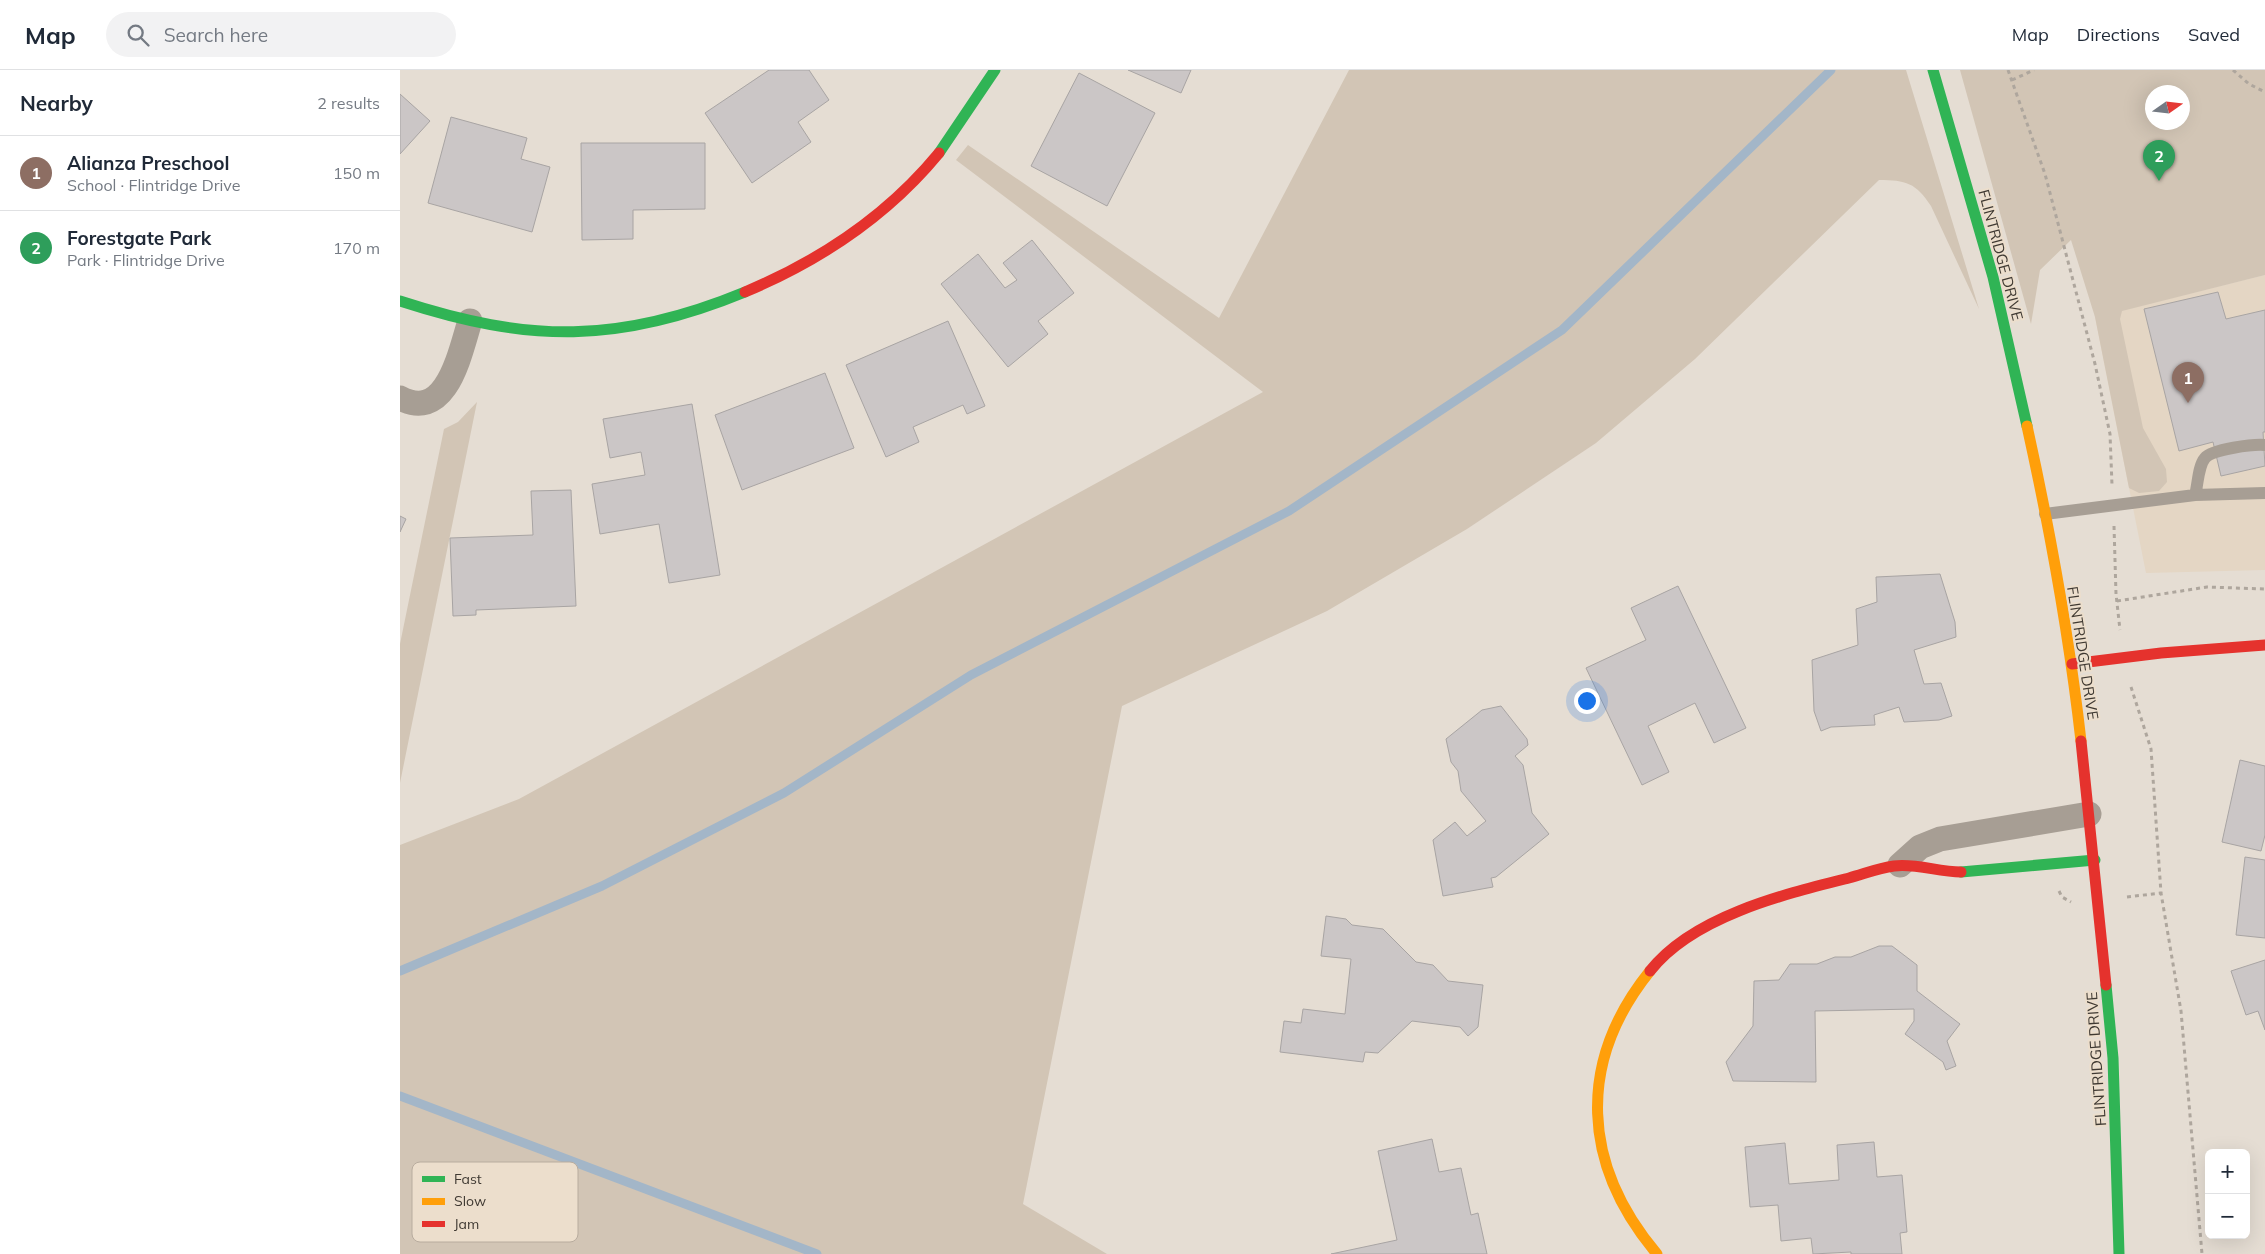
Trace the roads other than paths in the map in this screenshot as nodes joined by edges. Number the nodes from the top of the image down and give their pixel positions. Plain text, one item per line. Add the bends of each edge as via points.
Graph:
1 (995, 70) edge
2 (1933, 70) edge
3 (400, 301) edge
4 (470, 321) junction
5 (400, 398) edge
6 (2265, 445) edge
7 (2265, 493) edge
8 (2195, 495) junction
9 (2045, 514) junction
10 (2265, 644) edge
11 (2072, 664) junction
12 (2089, 814) junction
13 (2095, 860) junction
14 (1900, 865) junction
15 (1658, 1254) edge
16 (2119, 1254) edge

1 - 4 street via 943,149 895,201 820,255 767,283 672,320 613,331 541,332
2 - 9 street, FLINTRIDGE DRIVE via 1993,277
3 - 4 street via 436,314
4 - 5 street via 452,379 436,398 422,404
6 - 8 lane via 2238,447 2208,455 2202,462
7 - 8 lane
8 - 9 lane
9 - 11 street, FLINTRIDGE DRIVE
10 - 11 street
11 - 12 street, FLINTRIDGE DRIVE
12 - 13 street, FLINTRIDGE DRIVE
12 - 14 street via 1940,839 1920,847
13 - 14 street via 1949,872
13 - 16 street, FLINTRIDGE DRIVE via 2113,1058
14 - 15 street via 1780,898 1710,926 1665,954 1633,995 1604,1056 1598,1114 1607,1174 1618,1202

